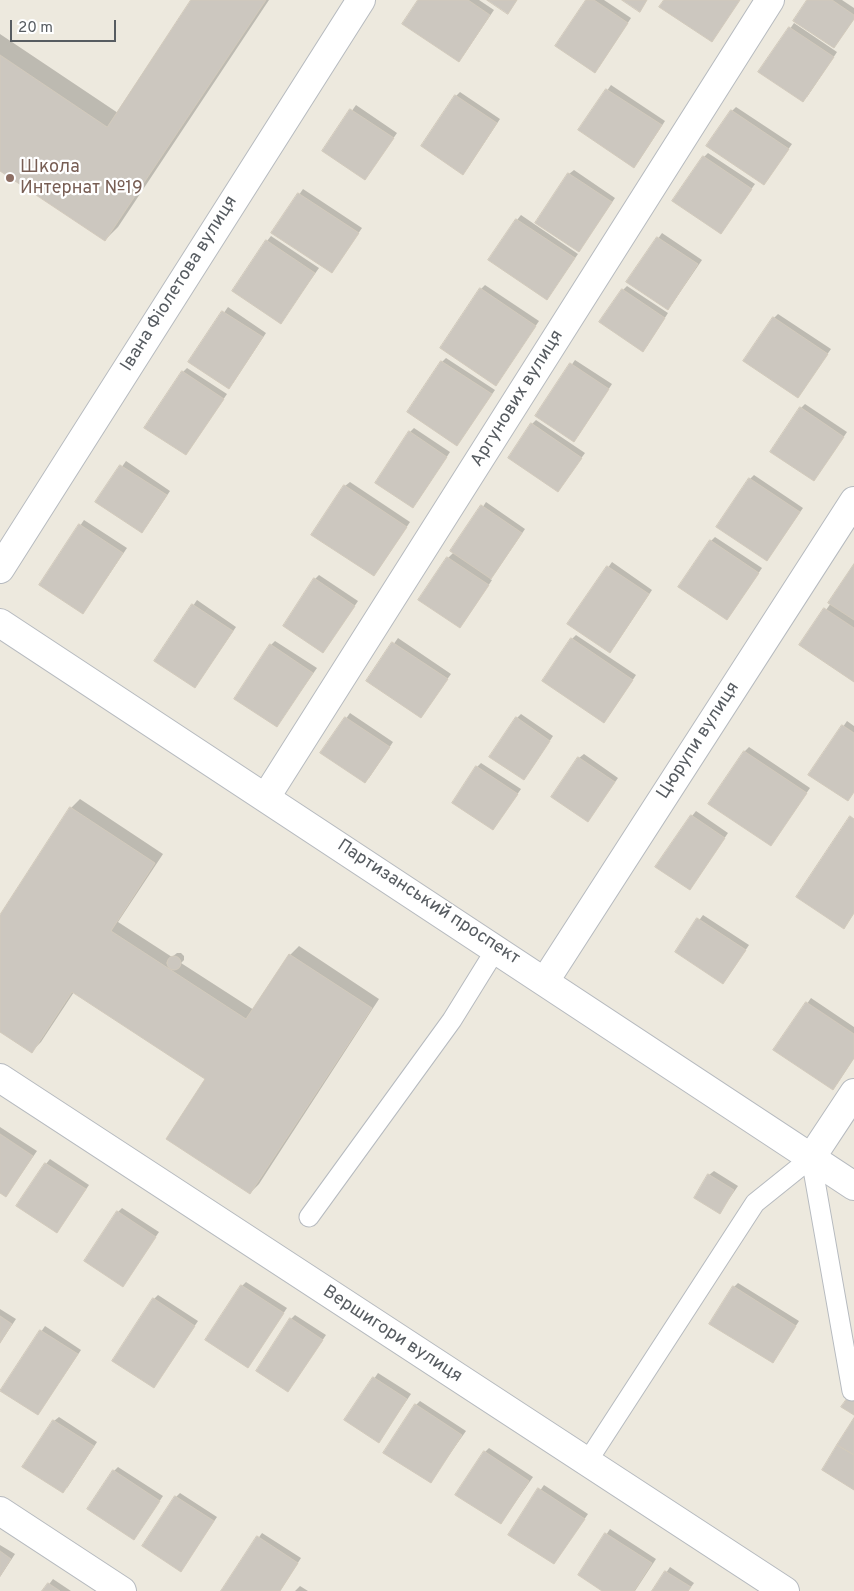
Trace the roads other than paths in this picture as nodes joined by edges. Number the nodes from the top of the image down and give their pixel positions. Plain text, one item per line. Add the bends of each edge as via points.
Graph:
1 (361, 0) edge
2 (770, 0) edge
3 (854, 502) edge
4 (0, 569) edge
5 (0, 622) edge
6 (266, 797) junction
7 (496, 949) junction
8 (545, 981) junction
9 (0, 1078) edge
10 (854, 1093) edge
11 (811, 1158) junction
12 (854, 1186) edge
13 (309, 1217) dead end
14 (852, 1391) dead end
15 (586, 1462) junction
16 (0, 1511) edge
17 (122, 1591) edge
18 (785, 1591) edge

1 - 4 street, Івана Фіолетова вулиця
2 - 6 street, Аргунових вулиця
3 - 8 street, Цюрупи вулиця
5 - 6 street, Партизанський проспект
6 - 7 street, Партизанський проспект
7 - 8 street, Партизанський проспект
7 - 13 lane via 452,1020
8 - 11 street, Партизанський проспект
9 - 15 street, Вершигори вулиця
10 - 11 street
11 - 12 street, Партизанський проспект
11 - 14 lane
11 - 15 lane via 755,1203
15 - 18 street, Вершигори вулиця
16 - 17 street

